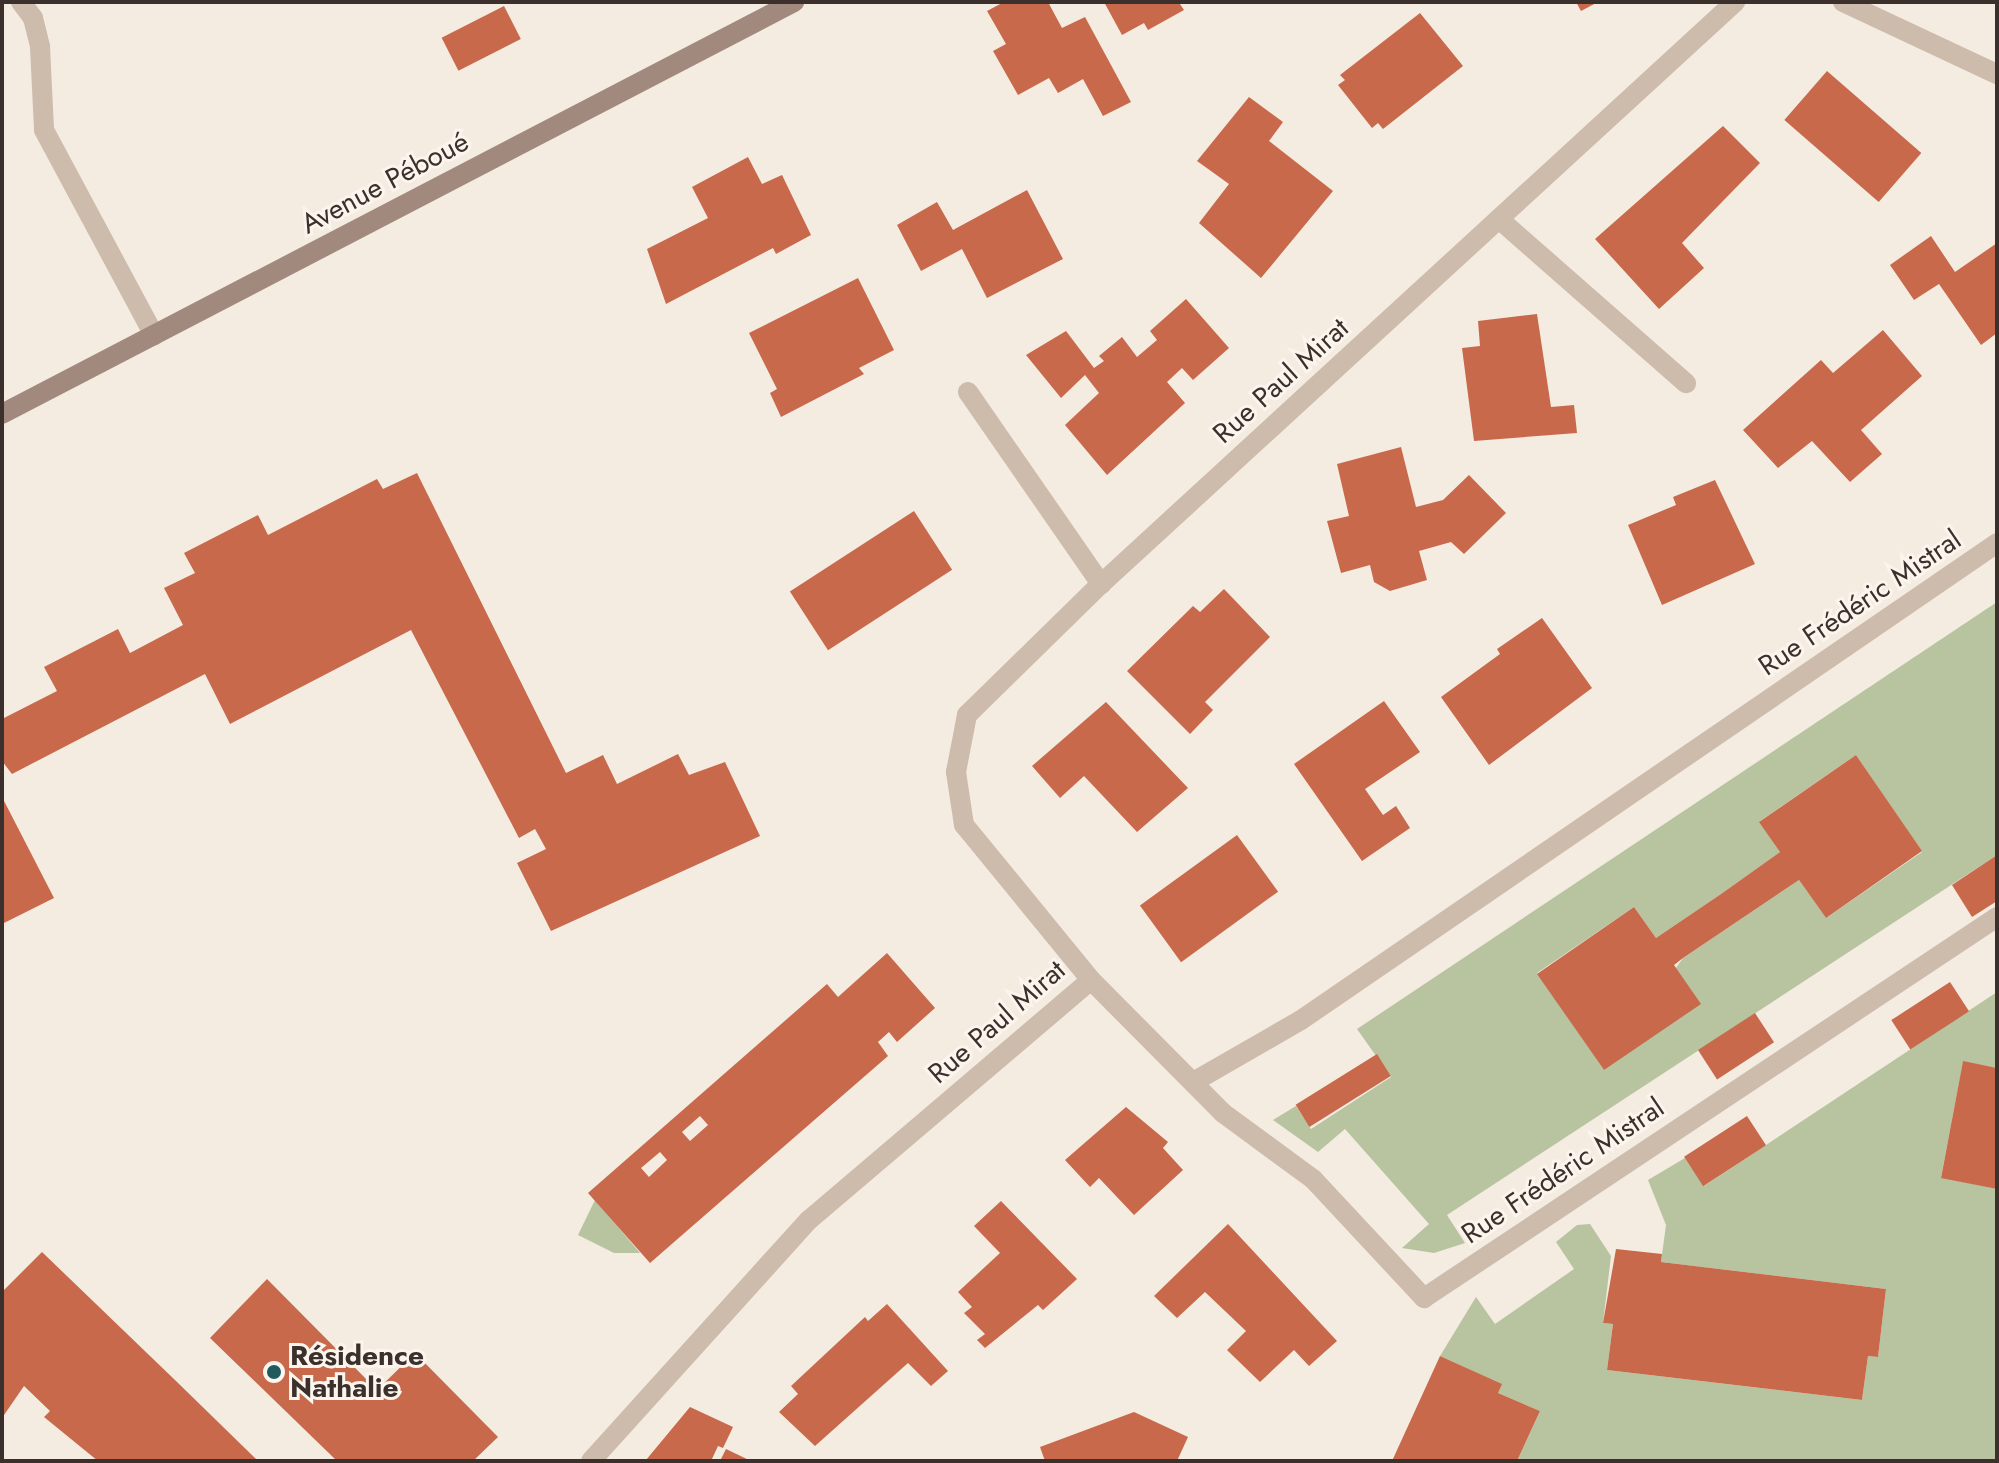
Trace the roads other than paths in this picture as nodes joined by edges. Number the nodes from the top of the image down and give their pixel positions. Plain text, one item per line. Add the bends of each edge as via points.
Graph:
1 (21, 2) edge
2 (794, 2) edge
3 (1735, 2) edge
4 (1843, 2) edge
5 (1997, 74) edge
6 (1499, 219) junction
7 (154, 335) junction
8 (1686, 383) dead end
9 (968, 392) dead end
10 (2, 414) edge
11 (1997, 543) edge
12 (1101, 584) junction
13 (1997, 917) edge
14 (1091, 980) junction
15 (1195, 1081) junction
16 (591, 1461) edge

1 - 7 street via 33,18 40,47 44,130
2 - 7 street, Avenue Péboué
3 - 6 street, Rue Paul Mirat
4 - 5 street
6 - 8 street
6 - 12 street, Rue Paul Mirat
7 - 10 street, Avenue Péboué
9 - 12 street
11 - 15 street, Rue Frédéric Mistral via 1301,1020
12 - 14 street, Rue Paul Mirat via 967,715 956,772 964,825
13 - 15 street, Rue Frédéric Mistral via 1424,1298 1313,1179 1223,1113
14 - 15 street, Rue Frédéric Mistral
14 - 16 street, Rue Paul Mirat via 809,1220

